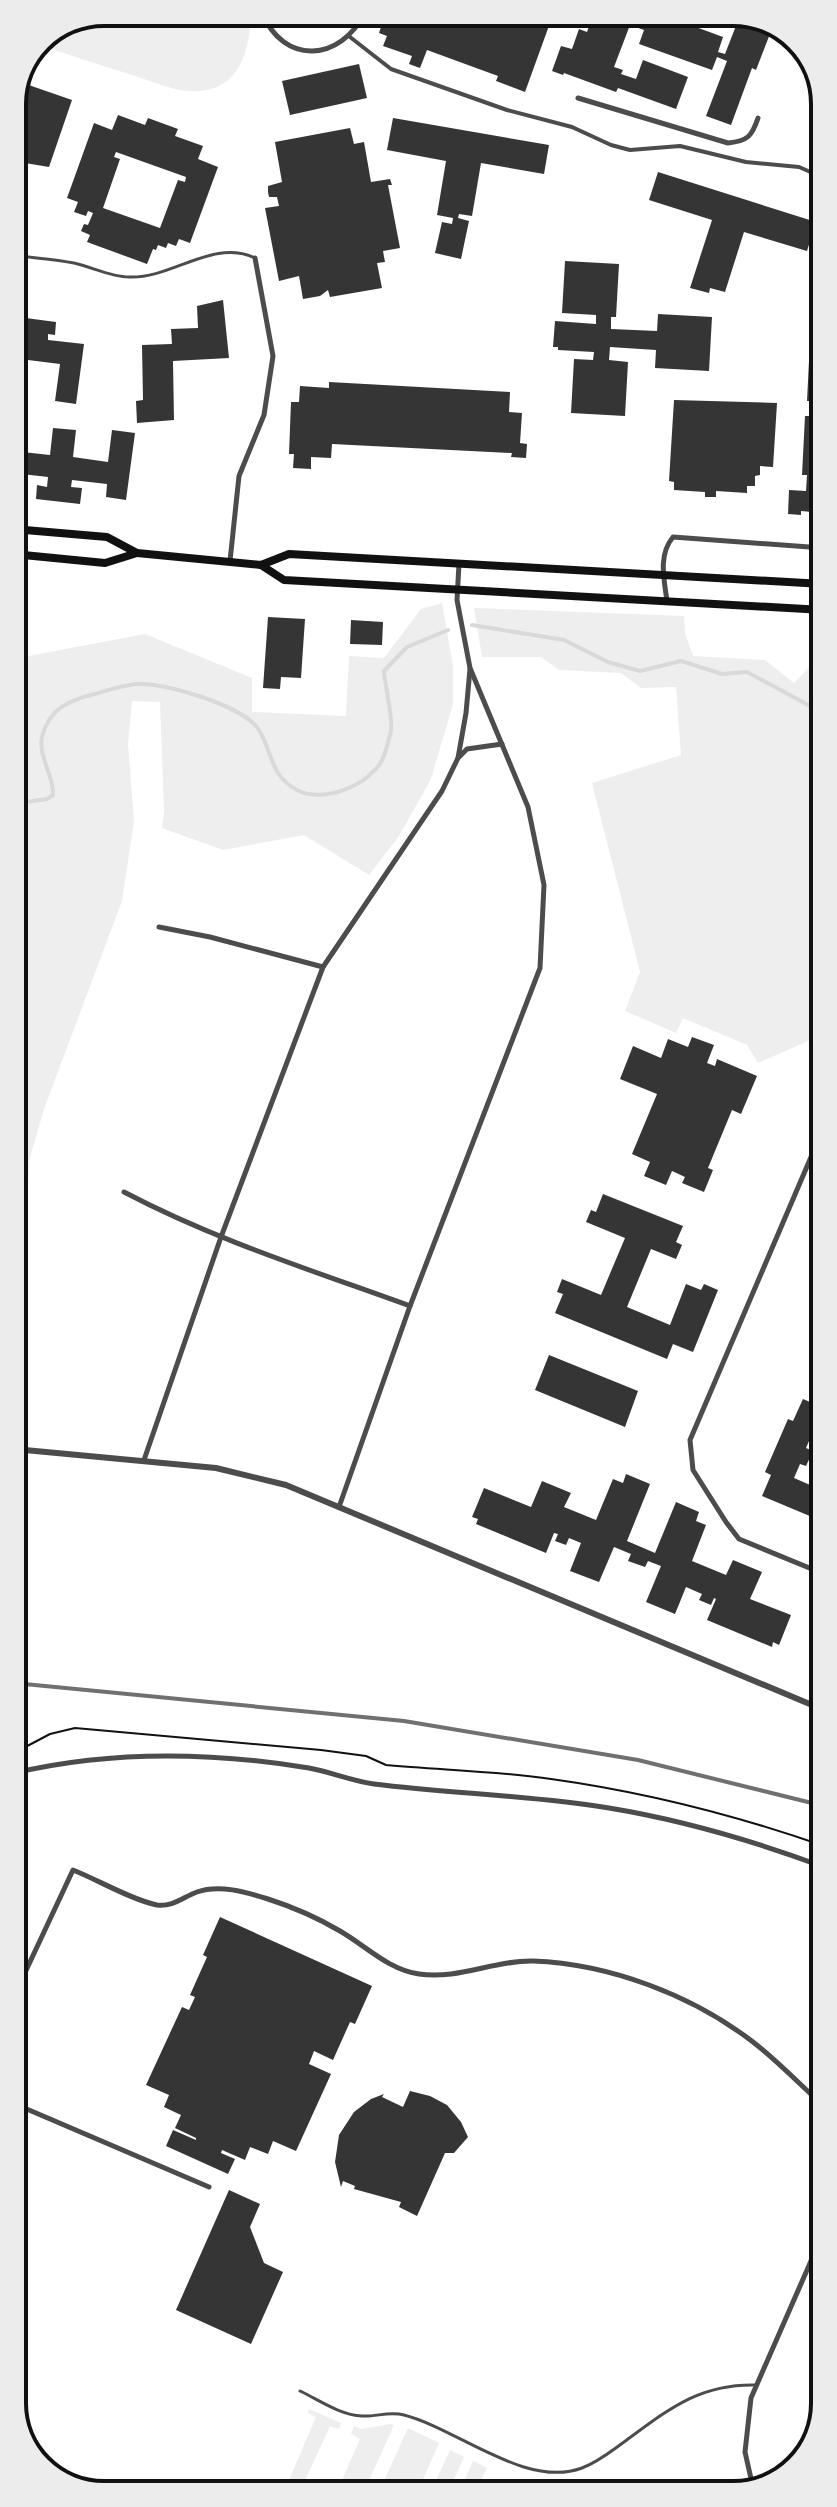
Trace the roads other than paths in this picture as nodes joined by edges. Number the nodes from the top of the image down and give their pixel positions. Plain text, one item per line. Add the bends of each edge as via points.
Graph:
1 (267, 26) edge
2 (357, 26) edge
3 (350, 37) junction
4 (578, 98) dead end
5 (758, 118) dead end
6 (811, 172) edge
7 (26, 257) edge
8 (255, 258) joint
9 (26, 530) edge
10 (811, 547) edge
11 (137, 553) junction
12 (26, 555) edge
13 (230, 562) junction
14 (459, 564) junction
15 (261, 565) junction
16 (663, 575) junction
17 (811, 583) edge
18 (458, 588) junction
19 (667, 602) junction
20 (811, 609) edge
21 (470, 668) junction
22 (502, 744) junction
23 (458, 758) junction
24 (159, 927) dead end
25 (323, 967) junction
26 (811, 1157) edge
27 (124, 1192) dead end
28 (221, 1237) junction
29 (410, 1306) junction
30 (26, 1450) edge
31 (144, 1460) junction
32 (339, 1507) junction
33 (811, 1569) edge
34 (811, 1705) edge
35 (26, 1770) edge
36 (811, 1863) edge
37 (26, 1964) edge
38 (811, 2093) edge
39 (26, 2109) edge
40 (209, 2187) dead end
41 (811, 2260) edge
42 (755, 2385) junction
43 (300, 2391) dead end
44 (750, 2479) edge

1 - 3 street via 283,41 308,52
2 - 3 street
3 - 6 street via 391,69 572,127 611,145 630,150 680,146
4 - 5 street via 728,143 751,137
7 - 8 lane via 128,277 166,273 215,254 241,251
8 - 13 street via 273,356 264,415 239,476
9 - 11 main road via 107,537
10 - 16 street via 673,537 664,553
11 - 12 main road via 105,563
11 - 13 main road
13 - 15 main road
14 - 15 main road via 289,554
14 - 16 main road
14 - 18 street
15 - 18 main road via 284,580
16 - 17 main road
16 - 19 street
18 - 19 main road
18 - 21 street
19 - 20 main road
21 - 22 street
21 - 23 street
22 - 23 street via 467,749
22 - 29 street via 528,807 544,885 540,968
23 - 25 street via 442,791
24 - 25 street
25 - 28 street
26 - 33 street via 690,1440 693,1470 739,1539
27 - 28 street
28 - 29 street
28 - 31 street
29 - 32 street
30 - 31 street
31 - 32 street via 256,1476
32 - 34 street
35 - 36 street via 127,1756 181,1755 309,1768 372,1784 626,1811 729,1835
37 - 38 street via 73,1870 156,1905 205,1890 230,1890 311,1916 410,1972 443,1975 519,1961 549,1962 654,1988 724,2021
39 - 40 street
41 - 42 street
42 - 43 lane via 697,2393 591,2464 551,2474 405,2415 353,2415
42 - 44 street via 745,2435

